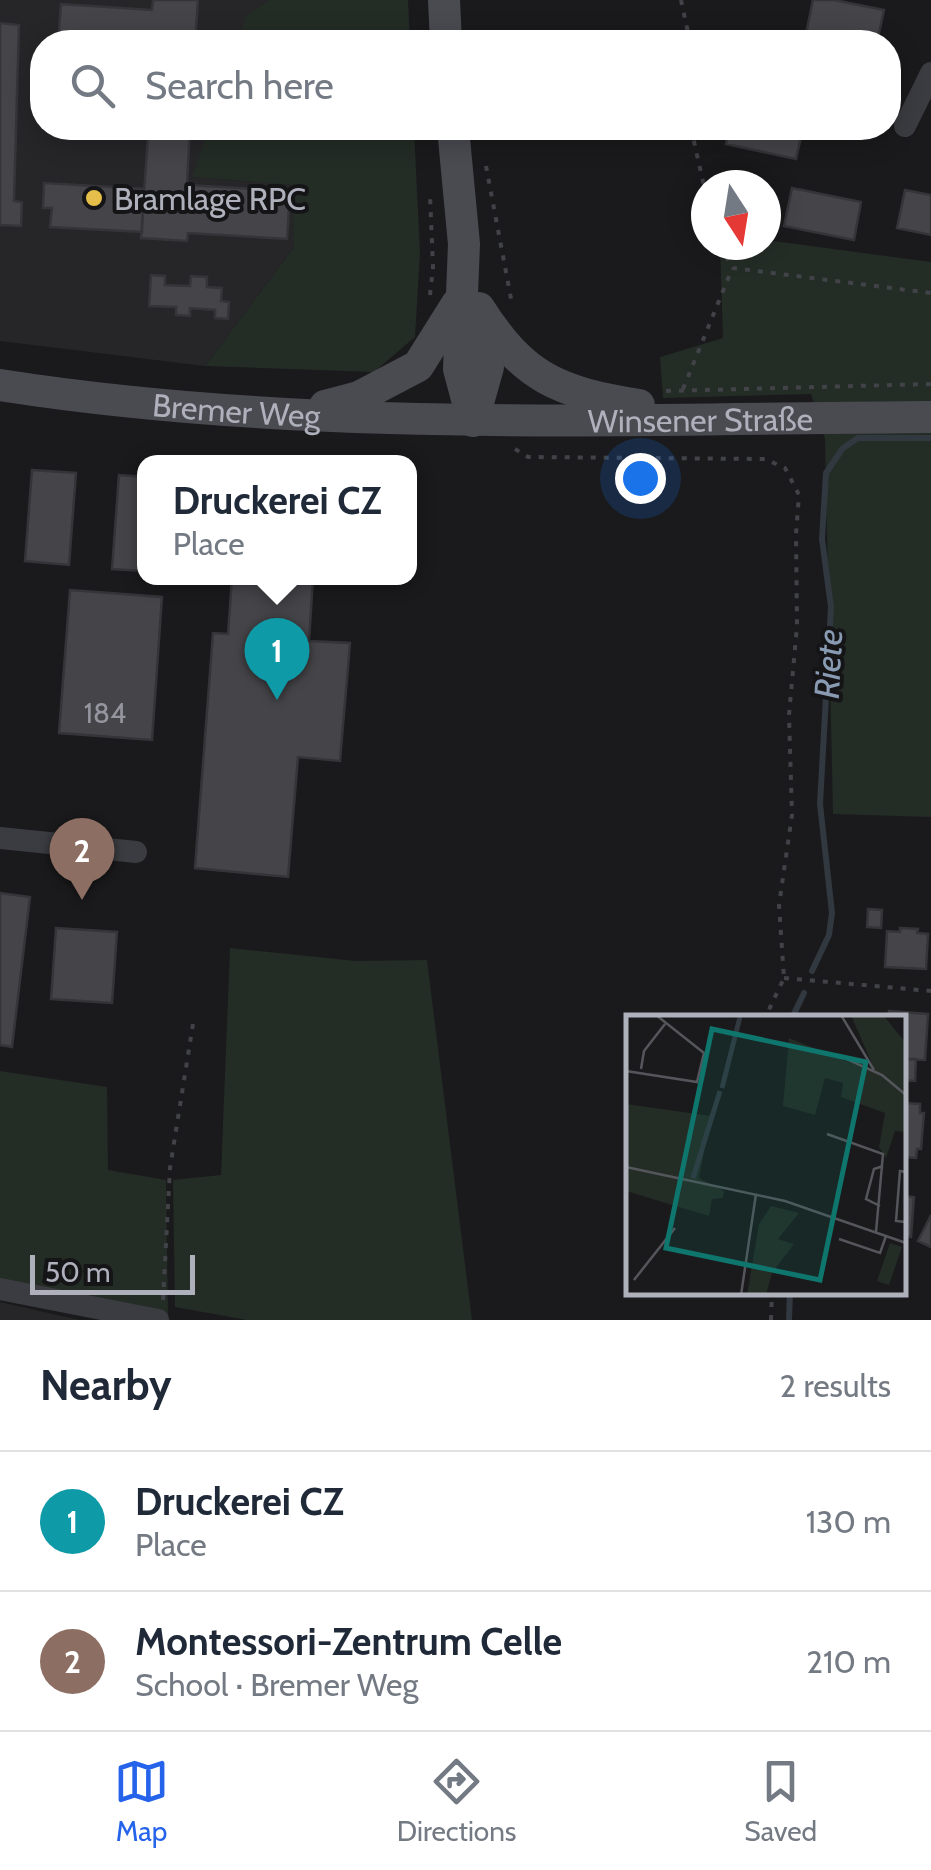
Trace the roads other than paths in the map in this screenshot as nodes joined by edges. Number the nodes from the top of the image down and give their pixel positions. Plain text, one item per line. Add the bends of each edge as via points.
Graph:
1 (444, 0) edge
2 (445, 30) edge
3 (931, 73) edge
4 (905, 126) dead end
5 (454, 140) edge
6 (470, 302) junction
7 (0, 386) edge
8 (296, 414) junction
9 (931, 417) edge
10 (722, 418) junction
11 (473, 421) junction
12 (0, 838) edge
13 (136, 852) dead end
14 (0, 1289) edge
15 (161, 1310) edge

1 - 2 main road
3 - 4 street
5 - 6 main road
6 - 8 main road via 418,366 359,397
6 - 10 main road via 528,368 556,386
6 - 11 main road via 459,369
7 - 8 main road, Bremer Weg
8 - 11 main road, Bremer Weg
9 - 10 main road, Winsener Straße
10 - 11 main road, Winsener Straße
12 - 13 street
14 - 15 street

